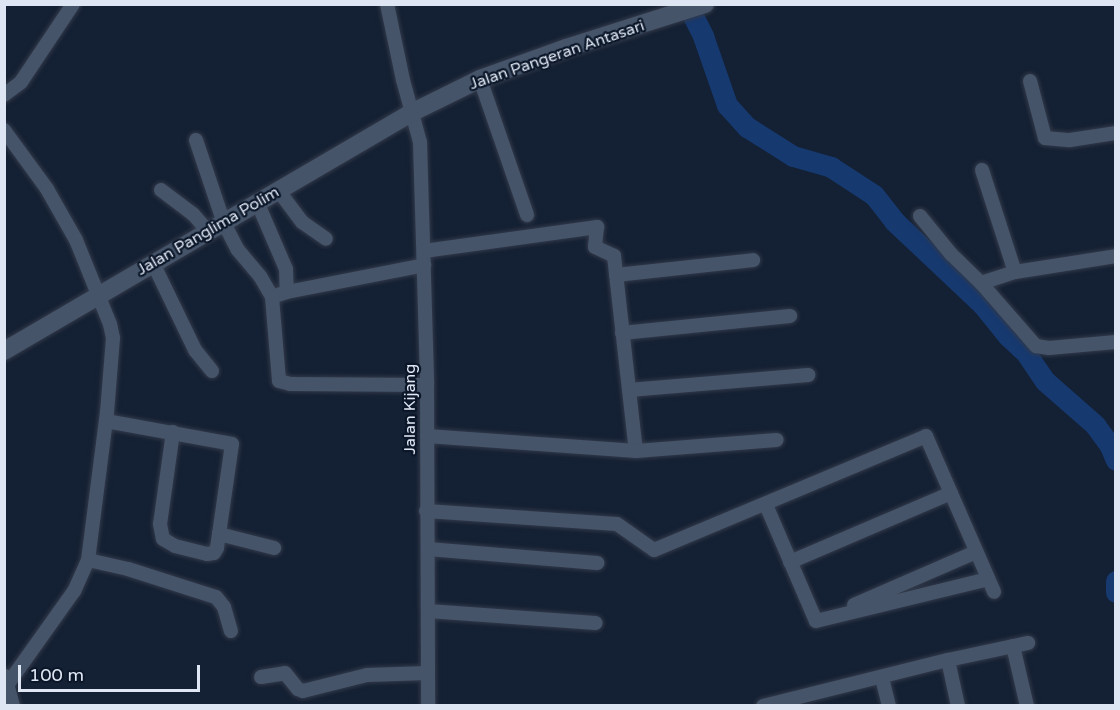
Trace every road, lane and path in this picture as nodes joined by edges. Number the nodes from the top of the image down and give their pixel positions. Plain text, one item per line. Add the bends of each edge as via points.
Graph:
1 (73, 4) edge
2 (387, 4) edge
3 (705, 4) edge
4 (480, 79) junction
5 (1030, 81) dead end
6 (4, 95) edge
7 (413, 112) junction
8 (4, 130) edge
9 (1116, 133) edge
10 (196, 140) dead end
11 (982, 170) dead end
12 (161, 190) dead end
13 (278, 190) junction
14 (258, 204) junction
15 (527, 216) dead end
16 (920, 216) dead end
17 (216, 227) junction
18 (326, 239) dead end
19 (424, 250) junction
20 (1116, 256) edge
21 (753, 260) dead end
22 (153, 263) junction
23 (424, 265) junction
24 (1015, 272) junction
25 (616, 274) junction
26 (981, 283) junction
27 (287, 292) junction
28 (99, 296) junction
29 (272, 297) junction
30 (790, 316) dead end
31 (622, 333) junction
32 (1116, 342) edge
33 (4, 351) edge
34 (212, 371) dead end
35 (808, 375) dead end
36 (427, 385) junction
37 (629, 390) junction
38 (106, 421) junction
39 (173, 432) junction
40 (427, 436) junction
41 (777, 440) dead end
42 (636, 451) junction
43 (951, 493) junction
44 (766, 505) junction
45 (426, 511) junction
46 (219, 534) junction
47 (274, 548) dead end
48 (428, 549) junction
49 (976, 552) junction
50 (88, 560) junction
51 (790, 562) junction
52 (597, 563) dead end
53 (428, 611) junction
54 (816, 621) junction
55 (596, 623) dead end
56 (231, 631) dead end
57 (1028, 643) dead end
58 (1013, 646) junction
59 (948, 660) junction
60 (428, 673) junction
61 (261, 677) dead end
62 (882, 678) junction
63 (6, 680) edge
64 (818, 699) edge
65 (13, 705) edge
66 (428, 705) edge
67 (763, 705) edge
68 (889, 705) edge
69 (958, 705) edge
70 (1027, 705) edge

1 - 6 street via 21,82
2 - 7 street, Jalan Kijang
3 - 4 street, Jalan Pangeran Antasari
4 - 7 street, Jalan Pangeran Antasari
4 - 15 street
5 - 9 street via 1045,138 1070,140
7 - 13 street, Jalan Panglima Polim
7 - 19 street, Jalan Kijang via 420,142
8 - 28 street via 47,189
10 - 17 street
11 - 24 street
12 - 17 street
13 - 14 street, Jalan Panglima Polim
13 - 18 street via 302,222
14 - 17 street, Jalan Panglima Polim
14 - 27 street via 283,259
16 - 26 street
17 - 22 street, Jalan Panglima Polim
17 - 29 street via 260,276
19 - 23 street, Jalan Kijang
19 - 25 street via 597,227 594,247 614,256
20 - 24 street
21 - 25 street
22 - 28 street, Jalan Panglima Polim
22 - 34 street via 189,340
23 - 27 street
23 - 36 street, Jalan Kijang
24 - 26 street
25 - 31 street
26 - 32 street via 1036,346
27 - 29 street
28 - 33 street, Jalan Panglima Polim
28 - 38 street via 113,338
29 - 36 street via 277,378 282,383
30 - 31 street
31 - 37 street
35 - 37 street
36 - 40 street, Jalan Kijang
37 - 42 street
38 - 39 street
38 - 50 street
39 - 46 street via 232,444
39 - 46 street via 160,524 163,539 207,554 214,553
40 - 42 street
40 - 45 street, Jalan Kijang
41 - 42 street
43 - 44 street via 926,436
43 - 49 street
43 - 51 street
44 - 45 street via 654,550 617,524
44 - 51 street
45 - 48 street, Jalan Kijang
46 - 47 street
48 - 52 street
48 - 53 street, Jalan Kijang
49 - 54 street
49 - 54 street via 991,586
50 - 56 street via 216,597 224,607
50 - 63 street via 74,591
51 - 54 street
53 - 55 street
53 - 60 street, Jalan Kijang
57 - 58 street
58 - 59 street
58 - 70 street
59 - 62 street
59 - 69 street
60 - 61 street via 367,675 303,691 285,673
60 - 66 street, Jalan Kijang
62 - 64 street
62 - 68 street
63 - 65 street
64 - 67 street

